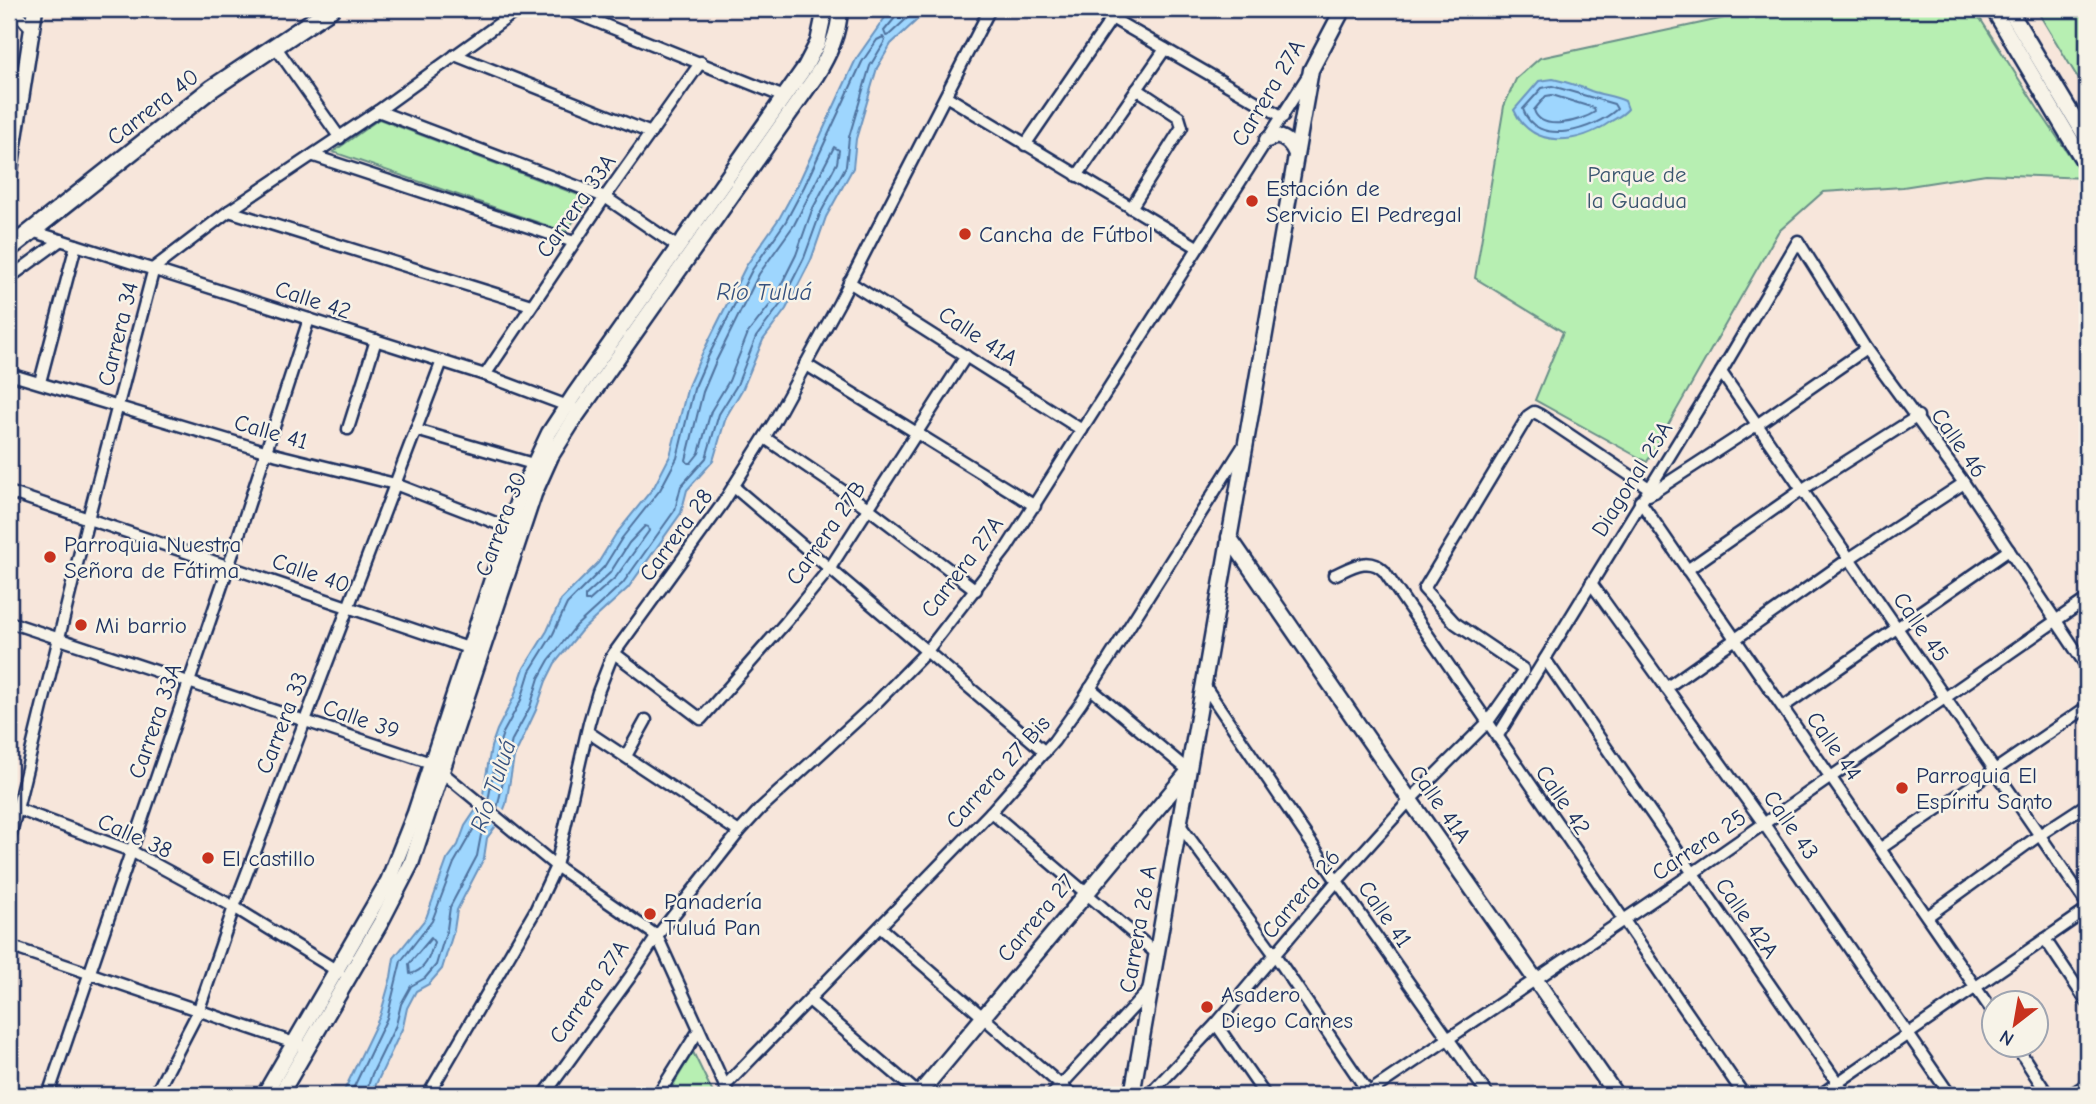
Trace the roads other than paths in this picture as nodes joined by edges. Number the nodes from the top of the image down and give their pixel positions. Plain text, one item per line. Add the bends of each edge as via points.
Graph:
1 (13, 9) edge
2 (35, 9) edge
3 (331, 9) edge
4 (519, 9) edge
5 (565, 9) edge
6 (825, 9) edge
7 (840, 9) edge
8 (990, 9) edge
9 (1096, 9) edge
10 (1343, 9) edge
11 (1993, 9) edge
12 (2009, 9) edge
13 (1112, 18) junction
14 (32, 29) junction
15 (828, 36) junction
16 (275, 46) junction
17 (1165, 49) junction
18 (455, 55) junction
19 (701, 62) junction
20 (1311, 70) junction
21 (1137, 89) junction
22 (946, 96) junction
23 (784, 97) junction
24 (378, 111) junction
25 (1283, 117) junction
26 (651, 133) junction
27 (340, 138) junction
28 (2087, 139) edge
29 (1267, 140) junction
30 (1025, 145) junction
31 (1296, 155) junction
32 (314, 156) junction
33 (2087, 167) edge
34 (1077, 176) junction
35 (9, 177) edge
36 (605, 197) junction
37 (1131, 208) junction
38 (229, 211) junction
39 (32, 231) junction
40 (61, 240) junction
41 (1798, 241) joint
42 (573, 242) junction
43 (687, 243) junction
44 (76, 245) junction
45 (1197, 247) junction
46 (9, 249) edge
47 (154, 268) junction
48 (9, 278) edge
49 (849, 282) junction
50 (531, 305) junction
51 (309, 319) junction
52 (376, 340) junction
53 (1867, 349) junction
54 (966, 356) junction
55 (442, 361) junction
56 (805, 364) junction
57 (1721, 372) junction
58 (9, 374) edge
59 (485, 375) junction
60 (40, 382) junction
61 (119, 406) junction
62 (573, 408) junction
63 (1917, 416) junction
64 (1758, 424) junction
65 (348, 429) dead end
66 (416, 430) junction
67 (1082, 430) junction
68 (916, 433) junction
69 (765, 438) junction
70 (1246, 442) junction
71 (266, 452) junction
72 (533, 464) junction
73 (1964, 483) junction
74 (396, 484) junction
75 (734, 487) junction
76 (1652, 489) junction
77 (1802, 489) junction
78 (9, 492) edge
79 (1640, 501) junction
80 (1035, 506) junction
81 (868, 508) junction
82 (88, 519) junction
83 (515, 530) junction
84 (1230, 537) junction
85 (2009, 550) junction
86 (1850, 558) junction
87 (229, 565) junction
88 (830, 568) junction
89 (1688, 570) junction
90 (1334, 575) dead end
91 (1591, 583) junction
92 (976, 590) junction
93 (2087, 599) edge
94 (347, 605) junction
95 (2057, 620) junction
96 (9, 622) edge
97 (1897, 626) junction
98 (58, 639) junction
99 (1736, 639) junction
100 (475, 650) junction
101 (927, 651) junction
102 (614, 653) junction
103 (1545, 659) junction
104 (2087, 667) edge
105 (189, 682) junction
106 (1204, 685) junction
107 (1090, 688) junction
108 (1666, 688) junction
109 (1946, 698) junction
110 (1783, 707) junction
111 (2087, 707) edge
112 (304, 719) junction
113 (646, 720) dead end
114 (1487, 723) junction
115 (588, 732) junction
116 (1497, 737) junction
117 (1045, 752) junction
118 (625, 756) junction
119 (437, 767) junction
120 (1995, 769) junction
121 (1189, 771) junction
122 (1832, 777) junction
123 (1409, 800) junction
124 (2087, 804) edge
125 (13, 807) edge
126 (991, 812) junction
127 (1764, 824) junction
128 (1180, 825) junction
129 (739, 832) junction
130 (2041, 834) junction
131 (9, 842) edge
132 (1881, 848) junction
133 (131, 851) junction
134 (556, 866) junction
135 (1693, 873) junction
136 (1337, 881) junction
137 (1087, 894) junction
138 (2087, 904) edge
139 (234, 907) junction
140 (2087, 910) edge
141 (1927, 915) junction
142 (1623, 921) junction
143 (880, 927) junction
144 (657, 936) junction
145 (2045, 939) junction
146 (9, 946) edge
147 (1157, 954) junction
148 (1275, 955) junction
149 (89, 974) junction
150 (343, 974) junction
151 (1536, 980) junction
152 (1976, 986) junction
153 (1152, 987) junction
154 (1980, 992) edge
155 (810, 1000) junction
156 (2087, 1002) edge
157 (198, 1012) junction
158 (982, 1018) junction
159 (1216, 1024) junction
160 (699, 1030) junction
161 (1909, 1033) junction
162 (1448, 1038) junction
163 (301, 1046) junction
164 (2024, 1058) edge
165 (1838, 1083) junction
166 (2087, 1084) edge
167 (1061, 1085) junction
168 (727, 1091) edge
169 (1155, 1093) edge
170 (48, 1095) edge
171 (155, 1095) edge
172 (264, 1095) edge
173 (280, 1095) edge
174 (428, 1095) edge
175 (544, 1095) edge
176 (658, 1095) edge
177 (918, 1095) edge
178 (1052, 1095) edge
179 (1072, 1095) edge
180 (1132, 1095) edge
181 (1265, 1095) edge
182 (1368, 1095) edge
183 (1488, 1095) edge
184 (1616, 1095) edge
185 (1744, 1095) edge
186 (1820, 1095) edge
187 (1846, 1095) edge
188 (1950, 1095) edge
189 (2048, 1095) edge
190 (2070, 1095) edge

1 - 14 street
2 - 14 street
3 - 16 main road, Carrera 40
4 - 18 street, Carrera 34
5 - 19 street
6 - 15 street, Carrera 30
7 - 15 street, Carrera 30
8 - 22 street, Carrera 28
9 - 13 street
10 - 20 street, Carrera 27A
11 - 33 street
12 - 28 street
13 - 17 street
13 - 30 street
14 - 35 street
15 - 23 street, Carrera 30
15 - 43 street, Carrera 30 via 823,64 798,104
16 - 27 street
16 - 39 main road, Carrera 40 via 211,89
17 - 21 street
17 - 25 street
18 - 24 street, Carrera 34
18 - 26 street
19 - 23 street
19 - 26 street, Carrera 33A
20 - 25 street, Carrera 27A
20 - 31 street, Carrera 26 A
21 - 34 street
21 - 37 street via 1179,117 1182,127
22 - 30 street
22 - 49 street, Carrera 28
23 - 43 street, Carrera 30
24 - 27 street, Carrera 34
24 - 36 street
25 - 29 street, Carrera 27A
26 - 36 street, Carrera 33A
27 - 32 street, Carrera 34
29 - 31 street via 1284,139
29 - 45 street, Carrera 27A
30 - 34 street
31 - 70 street, Carrera 26 A
32 - 38 street, Carrera 34
32 - 42 street
34 - 37 street
36 - 42 street, Carrera 33A
36 - 43 street
37 - 45 street
38 - 47 street, Carrera 34
38 - 50 street
39 - 40 street, Calle 42
39 - 46 main road, Carrera 40
40 - 44 street, Calle 42
40 - 48 street
41 - 53 street, Calle 46
41 - 57 street, Diagonal 25A
42 - 50 street, Carrera 33A
43 - 62 street, Carrera 30
44 - 47 street, Calle 42
44 - 60 street
45 - 67 street, Carrera 27A
47 - 51 street, Calle 42
47 - 61 street, Carrera 34
49 - 54 street, Calle 41A
49 - 56 street, Carrera 28
50 - 59 street, Carrera 33A
51 - 52 street, Calle 42
51 - 71 street, Carrera 33A
52 - 55 street, Calle 42
52 - 65 street
53 - 63 street, Calle 46
53 - 64 street
54 - 67 street, Calle 41A
54 - 68 street, Carrera 27B
55 - 59 street, Calle 42
55 - 66 street, Carrera 33
56 - 68 street
56 - 69 street, Carrera 28
57 - 64 street, Calle 45
57 - 76 street, Diagonal 25A
58 - 60 street, Calle 41
59 - 62 street, Calle 42
60 - 61 street, Calle 41
61 - 71 street, Calle 41
61 - 82 street, Carrera 34
62 - 72 street, Carrera 30 via 549,433
62 - 83 street, Carrera 30
63 - 73 street, Calle 46
63 - 77 street
64 - 76 street
64 - 77 street, Calle 45
66 - 72 street
66 - 74 street, Carrera 33
67 - 80 street, Carrera 27A
68 - 80 street
68 - 81 street, Carrera 27B
69 - 75 street, Carrera 28
69 - 81 street
70 - 84 street, Carrera 26 A
70 - 107 street, Carrera 27 Bis
71 - 74 street, Calle 41
71 - 87 street, Carrera 33A
72 - 83 street, Carrera 30
73 - 85 street, Calle 46
73 - 86 street
74 - 83 street, Calle 41
74 - 94 street, Carrera 33
75 - 88 street
75 - 102 street, Carrera 28
76 - 79 street, Diagonal 25A
76 - 114 street, Carrera 26 via 1540,415 1528,416 1424,589 1455,623 1523,669
77 - 86 street, Calle 45
77 - 89 street
78 - 82 street, Calle 40
79 - 89 street, Calle 44
79 - 91 street, Diagonal 25A
80 - 92 street, Carrera 27A
81 - 88 street, Carrera 27B
81 - 92 street
82 - 87 street, Calle 40
82 - 98 street, Carrera 34
83 - 100 street, Carrera 30
84 - 106 street, Carrera 26 A
84 - 123 street, Calle 41A
85 - 95 street, Calle 46
85 - 97 street
86 - 97 street, Calle 45
86 - 99 street
87 - 94 street, Calle 40
87 - 105 street, Carrera 33A
88 - 101 street
88 - 102 street, Carrera 27B via 701,719
89 - 99 street, Calle 44
90 - 114 street, Calle 42 via 1366,562 1379,566
91 - 103 street, Diagonal 25A
91 - 108 street, Calle 43
92 - 101 street, Carrera 27A
93 - 95 street, Carrera 25
94 - 100 street, Calle 40
94 - 112 street, Carrera 33
95 - 104 street, Calle 46
95 - 109 street, Carrera 25
96 - 98 street, Calle 39
97 - 109 street, Calle 45
97 - 110 street
98 - 105 street, Calle 39
98 - 125 street, Carrera 34
99 - 108 street
99 - 110 street, Calle 44
100 - 119 street, Carrera 30
101 - 117 street
101 - 129 street, Carrera 27A
102 - 115 street, Carrera 28
103 - 116 street, Diagonal 25A
103 - 135 street, Calle 42A
105 - 112 street, Calle 39
105 - 133 street, Carrera 33A
106 - 121 street, Carrera 26 A
106 - 136 street, Calle 41
107 - 117 street, Carrera 27 Bis
107 - 121 street
108 - 127 street, Calle 43
109 - 120 street, Calle 45
109 - 122 street, Carrera 25
110 - 122 street, Calle 44
111 - 120 street
112 - 119 street, Calle 39
112 - 139 street, Carrera 33
113 - 118 street
114 - 116 street, Calle 42
114 - 123 street, Carrera 26
115 - 118 street
115 - 134 street, Carrera 28
116 - 142 street, Calle 42
117 - 126 street, Carrera 27 Bis
118 - 129 street
119 - 134 street, Calle 39
119 - 150 street, Carrera 30
120 - 130 street, Calle 45
120 - 132 street
121 - 128 street, Carrera 26 A
121 - 137 street, Carrera 27
122 - 127 street, Carrera 25
122 - 132 street, Calle 44
123 - 136 street, Carrera 26
123 - 151 street, Calle 41A
124 - 130 street
125 - 131 street, Carrera 34
125 - 133 street, Calle 38
126 - 137 street
126 - 143 street, Carrera 27 Bis
127 - 135 street, Carrera 25
127 - 161 street, Calle 43
128 - 147 street, Carrera 26 A
128 - 148 street
129 - 144 street, Carrera 27A
130 - 138 street, Calle 45
130 - 141 street
132 - 141 street, Calle 44
133 - 139 street, Calle 38
133 - 149 street, Carrera 33A
134 - 144 street, Calle 39
134 - 174 street, Carrera 28 via 535,911
135 - 142 street, Carrera 25
135 - 165 street, Calle 42A
136 - 148 street, Carrera 26
136 - 162 street, Calle 41
137 - 147 street
137 - 158 street, Carrera 27
139 - 150 street, Calle 38
139 - 157 street, Carrera 33
140 - 145 street
141 - 152 street, Calle 44
142 - 151 street, Carrera 25
142 - 185 street, Calle 42
143 - 155 street, Carrera 27 Bis
143 - 158 street
144 - 160 street
144 - 175 street, Carrera 27A
145 - 152 street
145 - 156 street
146 - 149 street
147 - 153 street, Carrera 26 A
148 - 159 street, Carrera 26
148 - 182 street
149 - 157 street
149 - 170 street, Carrera 33A
150 - 163 street, Carrera 30
151 - 162 street, Carrera 25
151 - 184 street, Calle 41A
152 - 154 street, Calle 44
152 - 161 street
153 - 167 street
153 - 180 street, Carrera 26 A
155 - 168 street, Carrera 27 Bis
155 - 177 street
157 - 163 street
157 - 171 street, Carrera 33
158 - 167 street
158 - 177 street, Carrera 27
159 - 169 street, Carrera 26
159 - 181 street
160 - 168 street
160 - 176 street
161 - 165 street
161 - 188 street, Calle 43
162 - 182 street, Carrera 25
162 - 183 street, Calle 41
163 - 172 street, Carrera 30
163 - 173 street, Carrera 30
164 - 189 street
165 - 186 street
165 - 187 street, Calle 42A
166 - 190 street
167 - 178 street
167 - 179 street

